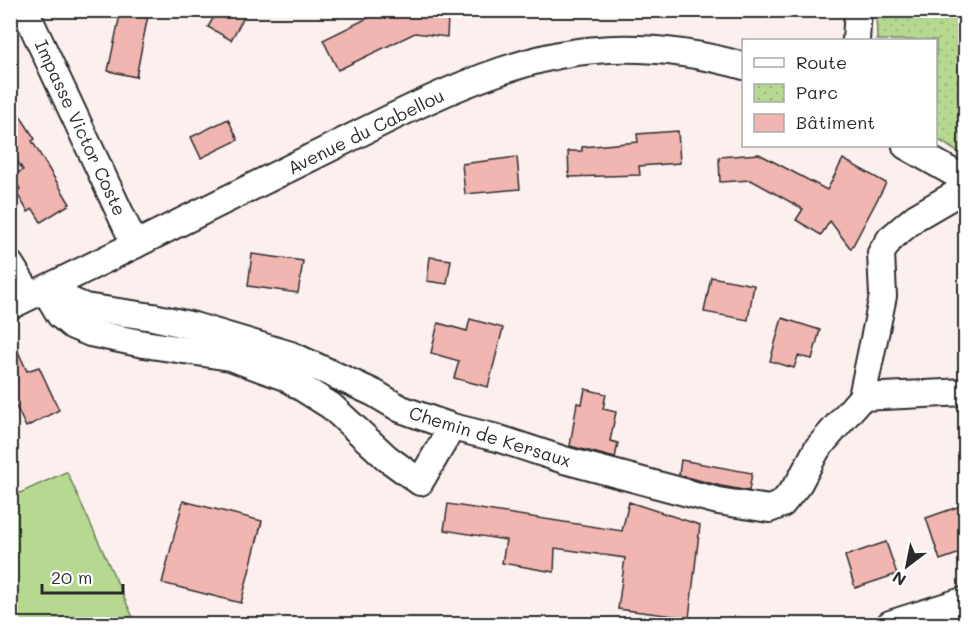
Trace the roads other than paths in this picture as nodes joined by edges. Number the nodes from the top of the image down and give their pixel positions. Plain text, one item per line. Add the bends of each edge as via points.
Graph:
1 (25, 10) edge
2 (858, 10) edge
3 (856, 39) edge
4 (742, 65) edge
5 (908, 147) edge
6 (966, 180) edge
7 (966, 188) edge
8 (135, 245) junction
9 (10, 264) edge
10 (29, 298) edge
11 (966, 392) edge
12 (862, 397) junction
13 (452, 427) junction
14 (966, 600) edge
15 (890, 624) edge

1 - 8 street, Impasse Victor Coste
2 - 3 street
4 - 8 street, Avenue du Cabellou via 670,50 620,48 520,65 416,106
5 - 6 street
7 - 12 street, Chemin de Kersaux via 916,217 890,239 881,253 883,296
8 - 10 street, Avenue du Cabellou
9 - 10 street
10 - 13 street, Chemin de Kersaux via 153,317 291,355 374,393 401,410
10 - 13 street via 90,333 230,357 285,377 331,406 387,458 420,482
11 - 12 street
12 - 13 street, Chemin de Kersaux via 818,449 782,504 769,509 718,501
14 - 15 street

